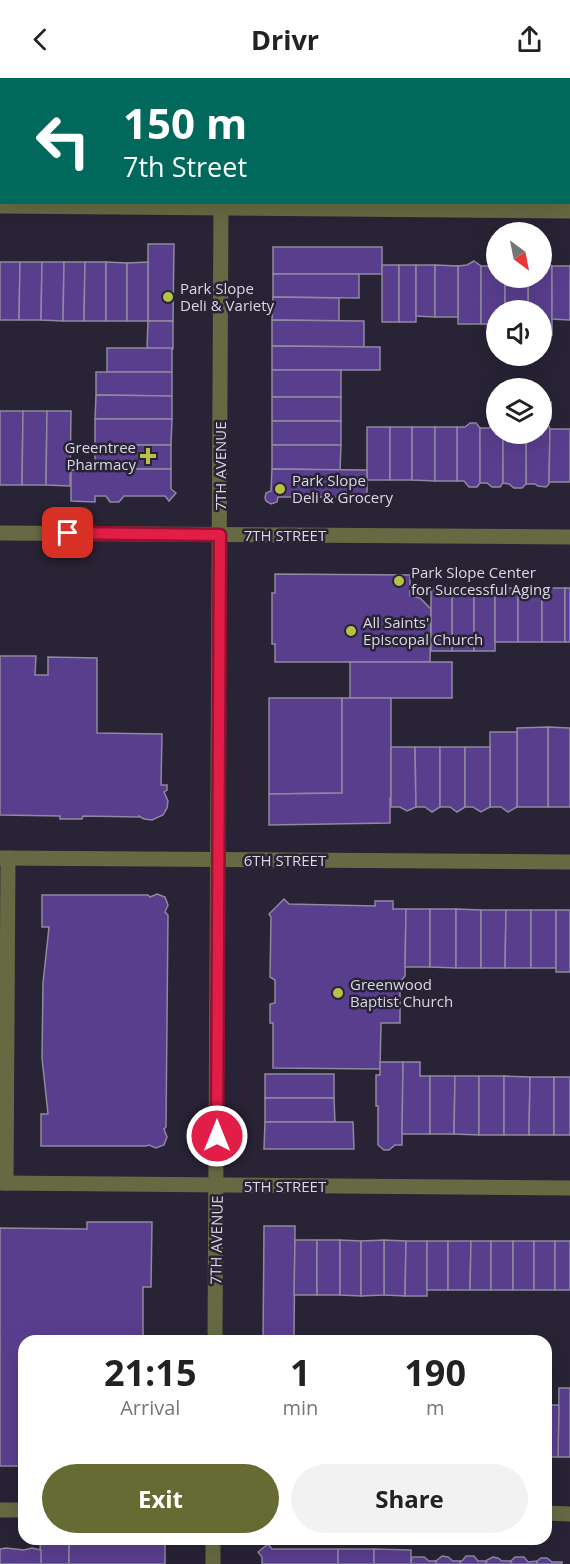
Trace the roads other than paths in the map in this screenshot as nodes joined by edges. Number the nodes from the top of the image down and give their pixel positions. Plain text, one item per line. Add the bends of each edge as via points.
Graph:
1 (221, 205) edge
2 (0, 206) edge
3 (570, 211) edge
4 (0, 533) edge
5 (220, 535) junction
6 (570, 537) edge
7 (4, 858) edge
8 (218, 859) junction
9 (570, 862) edge
10 (3, 1183) edge
11 (216, 1185) junction
12 (570, 1188) edge
13 (215, 1335) edge
14 (0, 1510) edge
15 (18, 1510) edge
16 (552, 1514) edge
17 (570, 1514) edge
18 (213, 1545) edge
19 (213, 1564) edge

1 - 2 street
1 - 3 street
1 - 5 street, 7TH AVENUE
4 - 5 street, 7TH STREET
5 - 6 street, 7TH STREET
5 - 8 street, 7TH AVENUE
7 - 8 street, 6TH STREET
7 - 10 street via 7,1065
8 - 9 street, 6TH STREET
8 - 11 street, 7TH AVENUE
10 - 11 street, 5TH STREET
11 - 12 street, 5TH STREET
11 - 13 street, 7TH AVENUE
14 - 15 street
16 - 17 street
18 - 19 street

